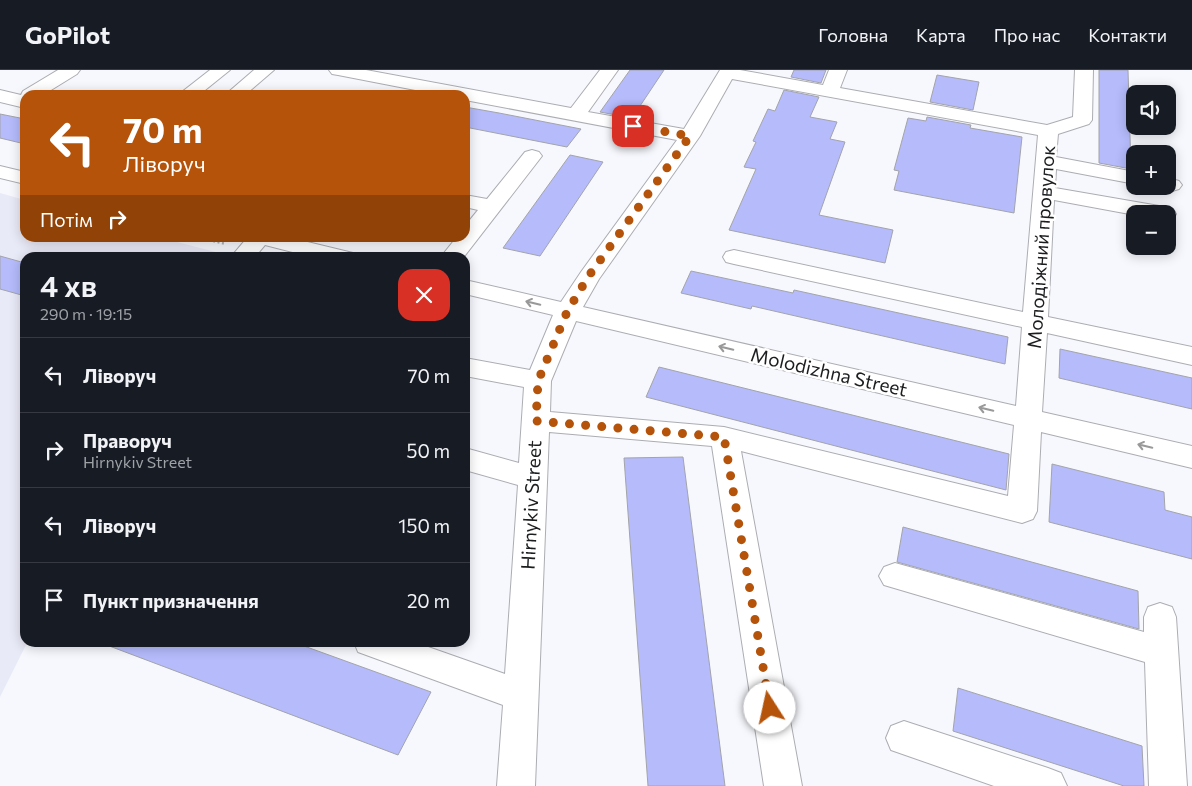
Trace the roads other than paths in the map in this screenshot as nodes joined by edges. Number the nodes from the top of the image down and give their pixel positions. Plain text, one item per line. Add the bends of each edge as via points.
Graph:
1 (70, 70) edge
2 (221, 70) edge
3 (264, 70) edge
4 (338, 70) edge
5 (421, 70) edge
6 (609, 70) edge
7 (838, 70) edge
8 (1084, 70) edge
9 (728, 72) edge
10 (407, 83) junction
11 (39, 90) edge
12 (194, 90) edge
13 (240, 90) edge
14 (444, 90) edge
15 (830, 92) junction
16 (470, 95) edge
17 (0, 96) edge
18 (20, 98) edge
19 (576, 115) junction
20 (1048, 131) junction
21 (690, 136) junction
22 (532, 156) dead end
23 (1046, 161) junction
24 (0, 172) edge
25 (1126, 176) edge
26 (20, 177) edge
27 (1044, 192) junction
28 (470, 201) edge
29 (492, 206) junction
30 (1126, 207) edge
31 (470, 234) edge
32 (255, 242) edge
33 (282, 242) edge
34 (464, 242) edge
35 (246, 252) edge
36 (321, 252) edge
37 (456, 252) edge
38 (734, 257) dead end
39 (470, 288) edge
40 (567, 312) junction
41 (1036, 321) junction
42 (1192, 356) edge
43 (470, 368) edge
44 (538, 381) junction
45 (1029, 418) junction
46 (536, 421) junction
47 (724, 437) junction
48 (1192, 457) edge
49 (470, 459) edge
50 (532, 478) junction
51 (895, 576) dead end
52 (1160, 617) dead end
53 (384, 647) edge
54 (1162, 652) junction
55 (520, 695) junction
56 (904, 738) dead end
57 (516, 786) edge
58 (783, 786) edge
59 (1048, 786) edge
60 (1168, 786) edge

1 - 11 street
2 - 12 street
3 - 13 street
4 - 10 street
5 - 10 street
6 - 19 street
7 - 15 street
8 - 20 street, Молодіжний провулок via 1082,120
9 - 15 street
9 - 21 street, Hirnykiv Street
10 - 14 street
15 - 20 street
16 - 19 street
17 - 18 street
19 - 21 street
20 - 23 street, Молодіжний провулок
21 - 40 street, Hirnykiv Street via 588,277
22 - 29 street
23 - 25 street
23 - 27 street, Молодіжний провулок
24 - 26 street
27 - 30 street
27 - 41 street, Молодіжний провулок
28 - 29 street
29 - 31 street
32 - 35 street
33 - 36 street
34 - 37 street
38 - 41 street
40 -> 39 street, Molodizhna Street
40 - 44 street, Hirnykiv Street
45 -> 40 street, Molodizhna Street
41 - 42 street
41 - 45 street, Молодіжний провулок
43 - 44 street
44 - 46 street, Hirnykiv Street
45 - 47 street, Молодіжний провулок via 1022,511
48 -> 45 street, Molodizhna Street
46 - 47 street
46 - 50 street, Hirnykiv Street
47 - 58 street
49 - 50 street
50 - 55 street, Hirnykiv Street
51 - 54 street
52 - 54 street
53 - 55 street
54 - 60 street
55 - 57 street, Hirnykiv Street
56 - 59 street

